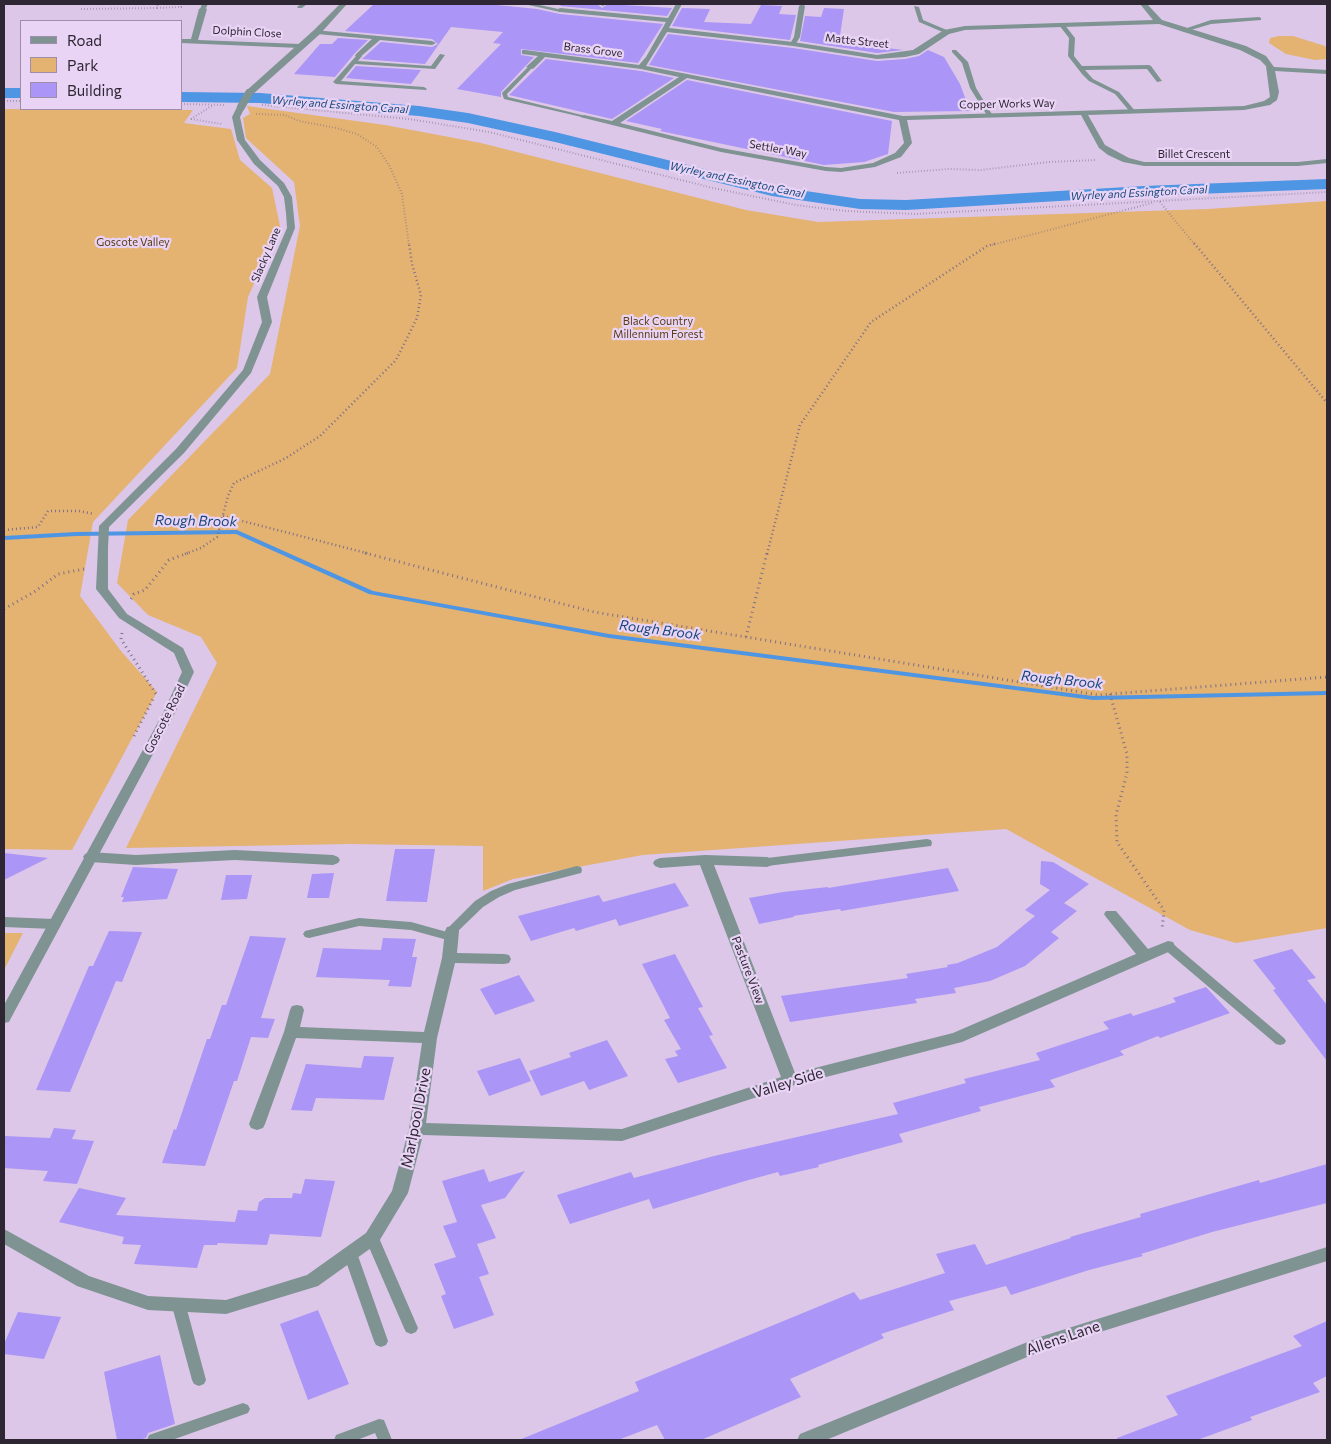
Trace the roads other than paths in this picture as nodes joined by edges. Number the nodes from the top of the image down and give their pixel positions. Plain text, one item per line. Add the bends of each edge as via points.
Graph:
1 (344, 4) edge
2 (527, 4) edge
3 (602, 4) edge
4 (679, 4) edge
5 (1143, 4) edge
6 (204, 6) edge
7 (802, 6) dead end
8 (916, 7) dead end
9 (560, 10) joint
10 (594, 13) junction
11 (1259, 19) dead end
12 (670, 20) junction
13 (1159, 22) junction
14 (1062, 25) junction
15 (666, 30) junction
16 (1184, 30) junction
17 (317, 32) junction
18 (947, 32) junction
19 (378, 38) junction
20 (182, 41) edge
21 (194, 41) junction
22 (432, 42) dead end
23 (792, 44) junction
24 (300, 46) junction
25 (954, 51) dead end
26 (524, 52) dead end
27 (442, 55) dead end
28 (543, 55) junction
29 (357, 59) junction
30 (530, 67) joint
31 (640, 67) junction
32 (1081, 68) junction
33 (1271, 69) junction
34 (1327, 72) edge
35 (684, 77) junction
36 (1159, 81) dead end
37 (424, 89) dead end
38 (1133, 112) junction
39 (1084, 114) junction
40 (990, 116) junction
41 (584, 117) joint
42 (903, 118) junction
43 (614, 124) junction
44 (1327, 161) edge
45 (102, 548) joint
46 (927, 843) dead end
47 (90, 858) junction
48 (333, 860) dead end
49 (705, 860) junction
50 (767, 862) joint
51 (660, 863) dead end
52 (577, 870) dead end
53 (1111, 914) dead end
54 (4, 922) edge
55 (54, 924) junction
56 (310, 934) dead end
57 (452, 934) junction
58 (1168, 946) joint
59 (1145, 955) junction
60 (449, 958) junction
61 (504, 959) dead end
62 (297, 1010) dead end
63 (4, 1018) edge
64 (291, 1032) junction
65 (430, 1038) junction
66 (1280, 1041) dead end
67 (790, 1080) junction
68 (256, 1124) dead end
69 (417, 1129) junction
70 (4, 1236) edge
71 (372, 1238) junction
72 (350, 1253) junction
73 (1327, 1254) edge
74 (179, 1306) junction
75 (411, 1328) dead end
76 (381, 1341) dead end
77 (199, 1380) dead end
78 (243, 1409) dead end
79 (154, 1440) edge
80 (341, 1440) edge
81 (385, 1440) edge
82 (806, 1440) edge

1 - 17 street
2 - 9 lane
3 - 10 street
4 - 12 street
5 - 13 street
6 - 21 street, Dolphin Close
7 - 23 lane via 797,36
8 - 18 lane via 921,21
9 - 10 street
10 - 12 street
11 - 16 lane via 1211,22
12 - 15 street
13 - 14 street, Matte Street
13 - 16 street
14 - 18 street, Matte Street via 976,27
14 - 32 lane via 1072,38 1071,56
15 - 23 street, Matte Street
15 - 31 street
16 - 33 street via 1254,52
17 - 19 street
17 - 24 street
18 - 23 street, Matte Street via 924,49 894,56 877,57
19 - 22 street
19 - 29 street
20 - 21 street, Dolphin Close
21 - 24 street, Dolphin Close
24 - 45 street, Slacky Lane, bridge via 249,93 236,120 241,140 249,152 288,197 291,228 262,297 267,322 248,371 180,451 104,526
25 - 40 lane via 965,62 973,88
26 - 28 street, Brass Grove
27 - 29 lane via 433,68
28 - 30 street
28 - 31 street, Brass Grove
29 - 37 lane via 336,82
30 - 41 lane via 504,94 506,98
31 - 35 street, Copper Works Way
32 - 36 lane via 1149,67
32 - 38 lane via 1091,80 1117,93
33 - 34 street
33 - 38 street, Copper Works Way via 1275,92 1274,98 1267,103 1244,108
35 - 42 street, Copper Works Way
35 - 43 street
38 - 39 street, Copper Works Way
39 - 40 street, Copper Works Way
39 - 44 street, Billet Crescent via 1102,146 1117,156 1144,164 1298,164
40 - 42 street, Copper Works Way
41 - 43 street, Settler Way
42 - 43 street, Settler Way via 908,143 898,155 876,165 849,169 826,169 721,150
45 - 47 street, Goscote Road via 102,589 123,616 180,651 188,672
46 - 50 lane
47 - 48 street via 136,860 235,855
47 - 55 street, Goscote Road
49 - 50 street
49 - 51 street
49 - 67 street, Pasture View
52 - 57 lane via 495,894 479,904
53 - 59 street
54 - 55 street
55 - 63 street, Goscote Road
56 - 57 lane via 359,922 411,926
57 - 60 street, Marlpool Drive
58 - 59 street, Valley Side
58 - 66 lane
59 - 67 street, Valley Side via 957,1038
60 - 61 street
60 - 65 street, Marlpool Drive
62 - 64 street
64 - 65 street
64 - 68 street
65 - 69 street, Marlpool Drive
67 - 69 street, Valley Side via 622,1135
69 - 71 street, Marlpool Drive via 400,1193
70 - 74 street, Marlpool Drive via 83,1281 148,1303
71 - 72 street, Marlpool Drive
71 - 75 lane
72 - 74 street, Marlpool Drive via 312,1281 226,1307
72 - 76 lane
73 - 82 street, Allens Lane via 1046,1342
74 - 77 lane
78 - 79 lane
80 - 81 lane via 379,1424

